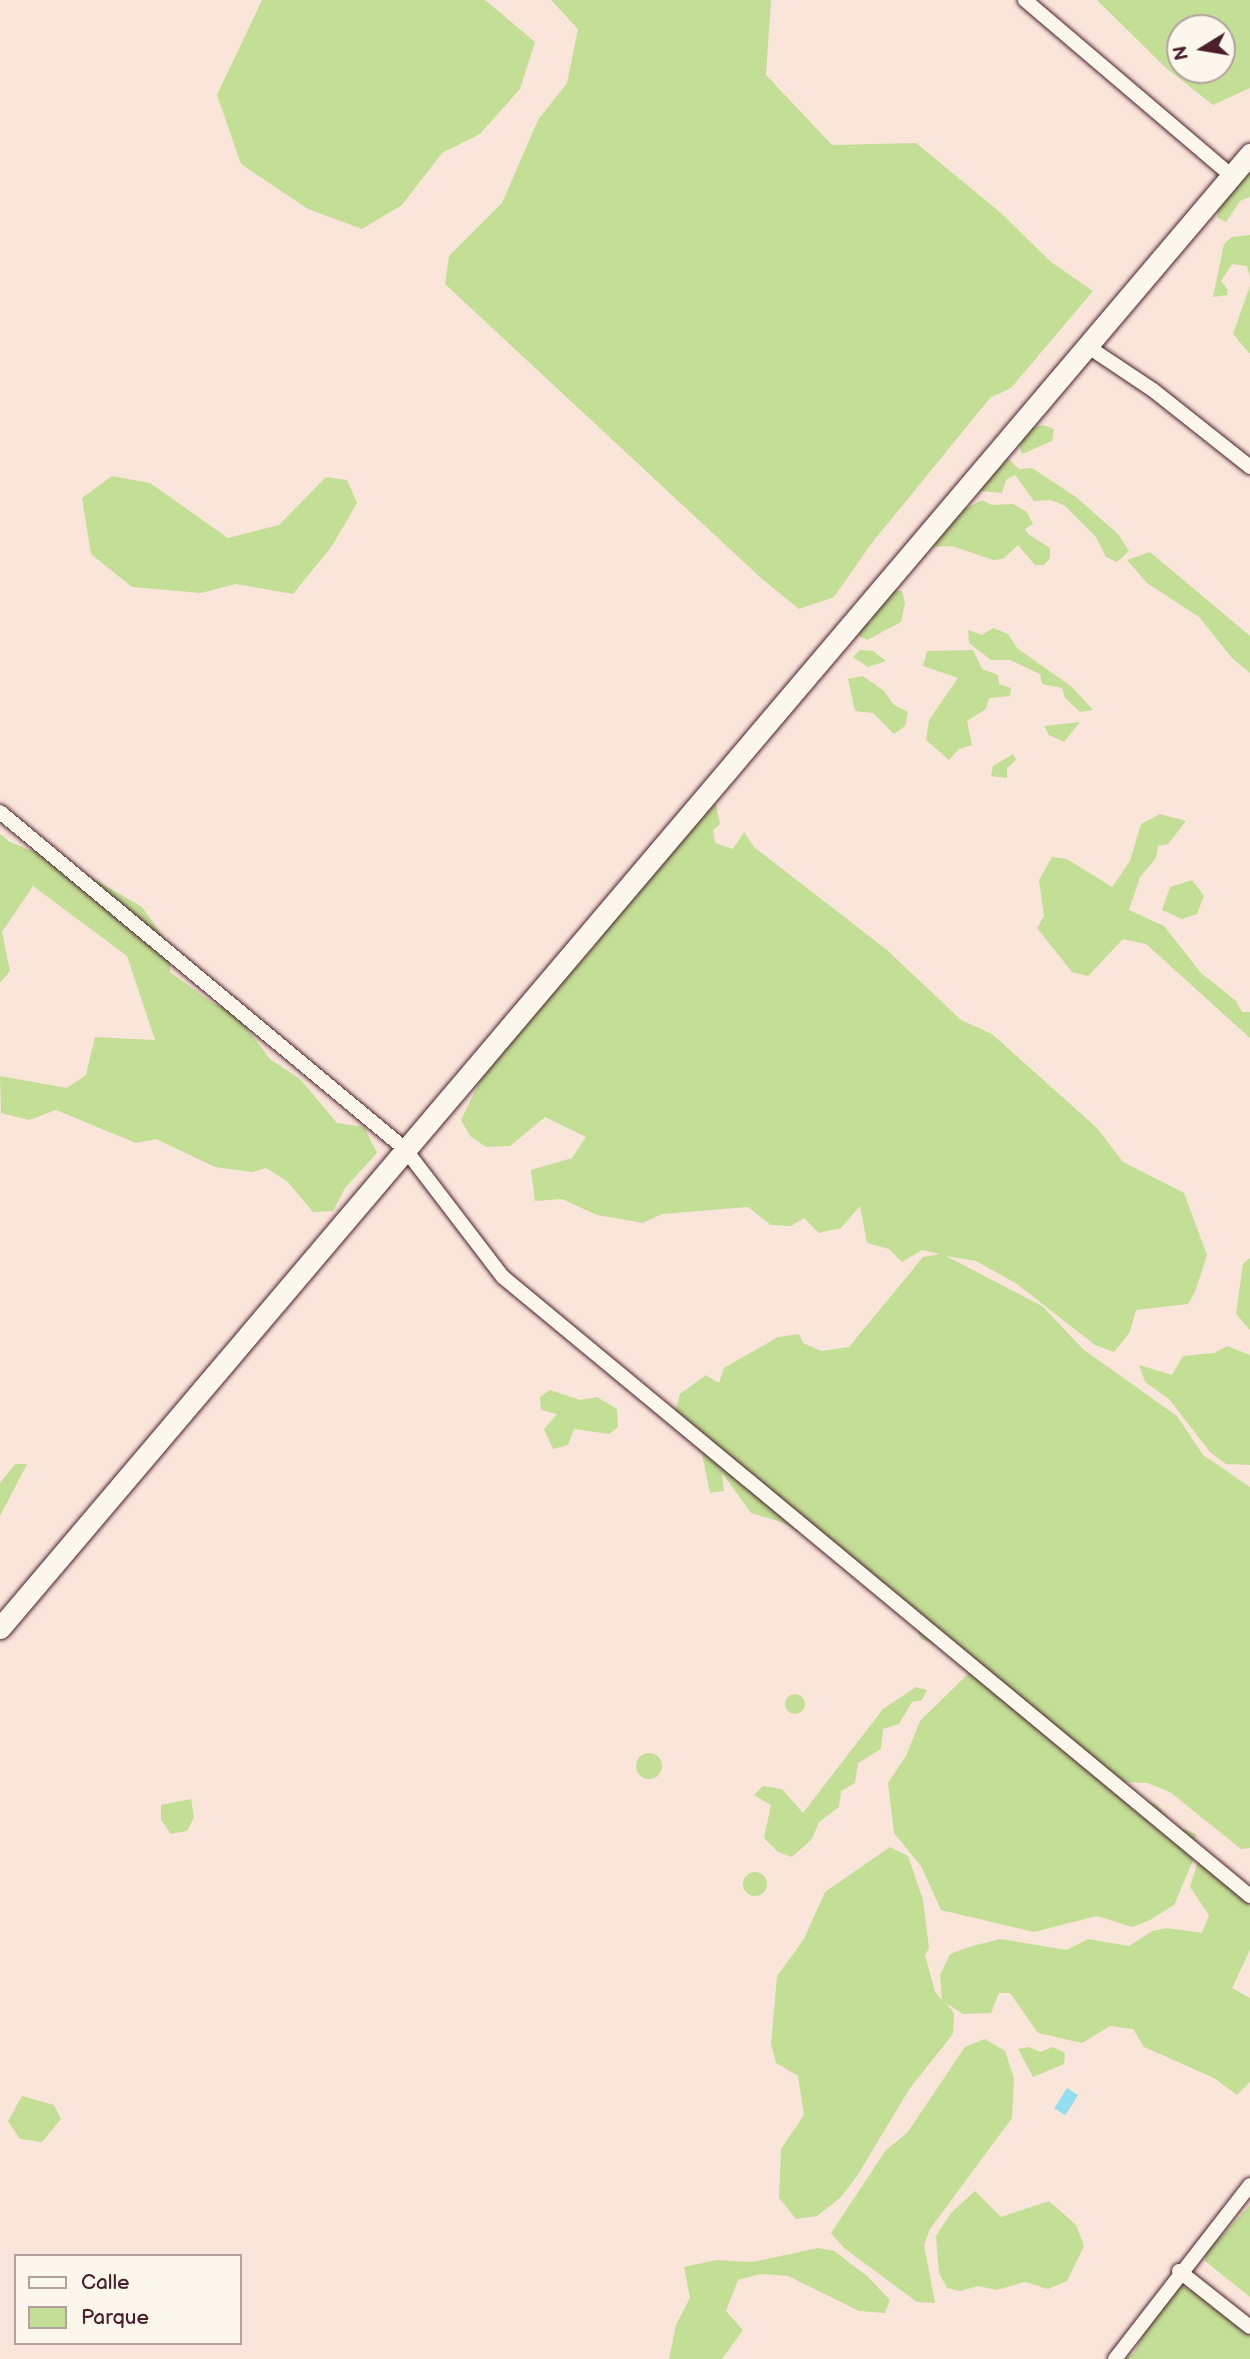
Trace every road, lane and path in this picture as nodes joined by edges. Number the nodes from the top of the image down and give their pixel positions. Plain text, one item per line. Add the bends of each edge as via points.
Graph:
1 (1025, 0) edge
2 (1250, 154) edge
3 (1232, 176) junction
4 (1087, 346) junction
5 (1250, 467) edge
6 (0, 812) edge
7 (405, 1149) junction
8 (0, 1629) edge
9 (1250, 1896) edge
10 (1250, 2185) edge
11 (1179, 2271) junction
12 (1250, 2327) edge
13 (1115, 2359) edge

1 - 3 street
2 - 3 street
3 - 4 street
4 - 5 street via 1153,390
4 - 7 street
6 - 7 street
7 - 8 street
7 - 9 street via 503,1278
10 - 11 street
11 - 12 street
11 - 13 street

